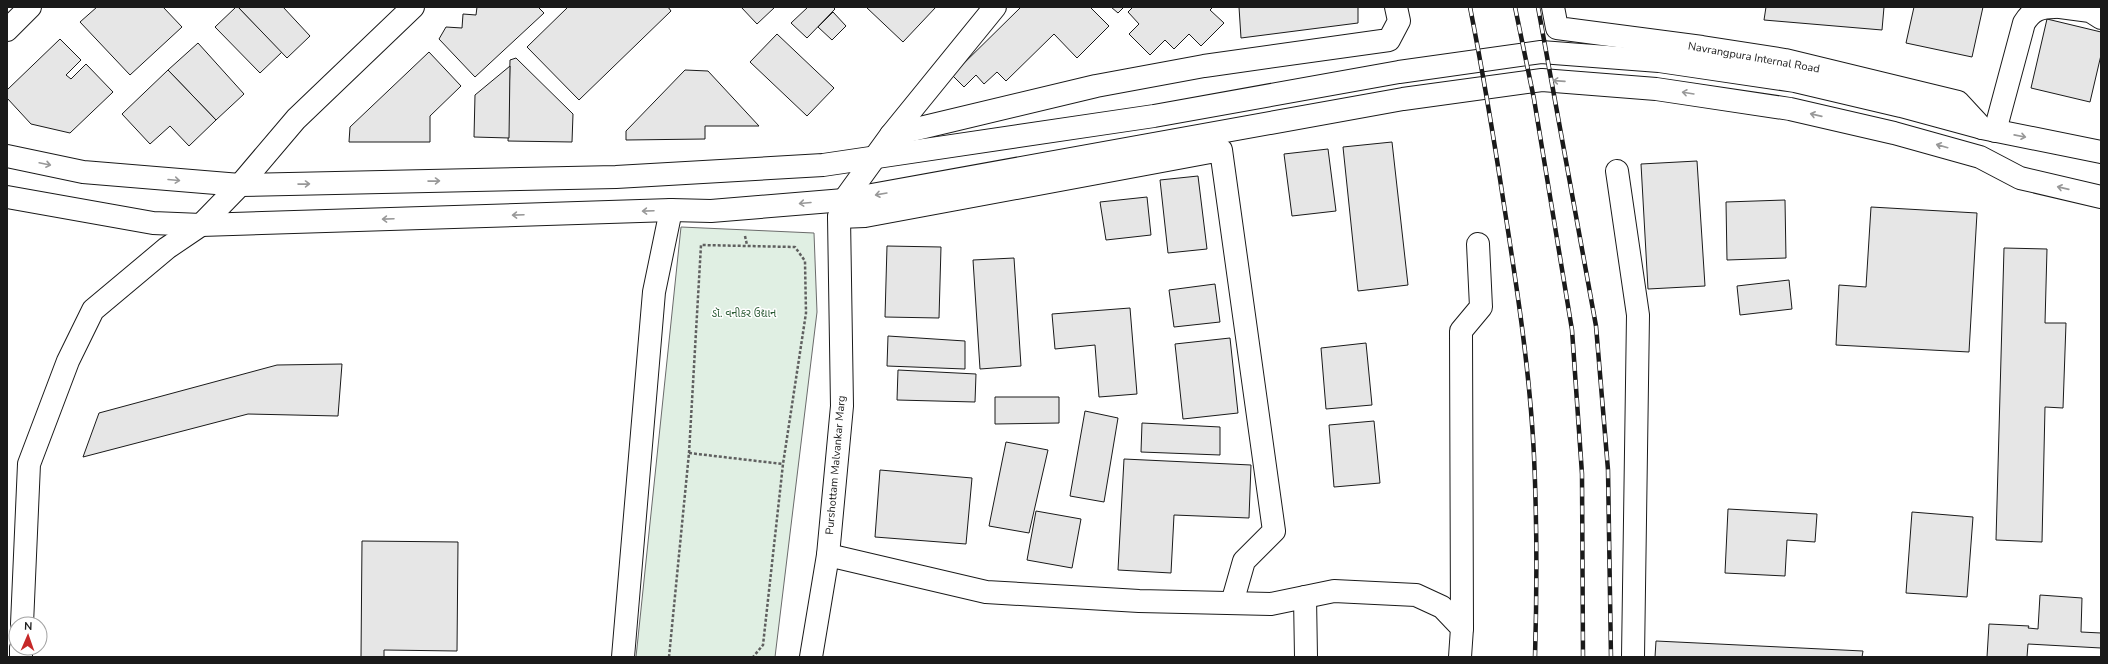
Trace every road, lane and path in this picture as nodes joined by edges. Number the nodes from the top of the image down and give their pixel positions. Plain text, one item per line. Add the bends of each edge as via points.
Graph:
1 (30, 7) edge
2 (414, 7) edge
3 (995, 7) edge
4 (1396, 7) edge
5 (1554, 7) edge
6 (2055, 7) edge
7 (2060, 7) edge
8 (2101, 18) edge
9 (7, 30) edge
10 (1988, 130) junction
11 (891, 135) junction
12 (2101, 152) edge
13 (7, 156) edge
14 (876, 156) junction
15 (1617, 171) dead end
16 (240, 185) junction
17 (7, 197) edge
18 (2101, 197) edge
19 (841, 209) junction
20 (671, 210) junction
21 (201, 225) junction
22 (744, 230) dead end
23 (1478, 244) dead end
24 (746, 245) junction
25 (806, 313) junction
26 (811, 313) dead end
27 (689, 453) junction
28 (783, 464) junction
29 (828, 555) junction
30 (1305, 597) junction
31 (1232, 603) junction
32 (22, 616) edge
33 (1462, 628) junction
34 (623, 657) edge
35 (669, 657) edge
36 (753, 657) edge
37 (811, 657) edge
38 (1306, 657) edge
39 (1460, 657) edge
40 (1634, 657) edge

1 - 9 street
2 - 16 street via 296,119
3 - 11 street
4 - 11 street via 1399,21 1389,40 1204,66 1096,86
5 - 10 street, Navrangpura Internal Road via 1557,28 1785,60 1958,102
6 - 10 street via 2043,7 2031,12 2024,23
7 - 8 street via 2090,11
10 -> 12 street
10 - 14 street via 1795,81 1659,61 1541,52 1399,72 1154,116
11 - 14 street
13 -> 16 street via 83,172
16 -> 14 street via 616,178 823,165
14 - 19 street
15 - 40 street via 1638,315
16 - 21 street
17 - 21 street via 153,223
18 -> 19 street via 2020,178 1980,157 1894,133 1790,109 1656,88 1542,80 1403,99
19 -> 20 street
19 - 29 street, Purshottam Malvankar Marg via 842,406
19 - 31 street via 865,216 1222,150 1274,531 1244,561
20 -> 21 street
20 - 34 street via 654,292
21 - 32 street via 167,248 93,310 68,361 29,464
22 - 24 path
23 - 33 street via 1481,307 1461,331
24 - 25 path via 795,247 805,261
24 - 27 path via 701,245
25 - 26 path
25 - 28 path
27 - 28 path
27 - 35 path
28 - 36 path via 763,645
29 - 31 street via 986,592 1138,601
29 - 37 street, Purshottam Malvankar Marg
30 - 31 street via 1271,604
30 - 33 street via 1334,591 1416,595 1442,607
30 - 38 street
33 - 39 street

